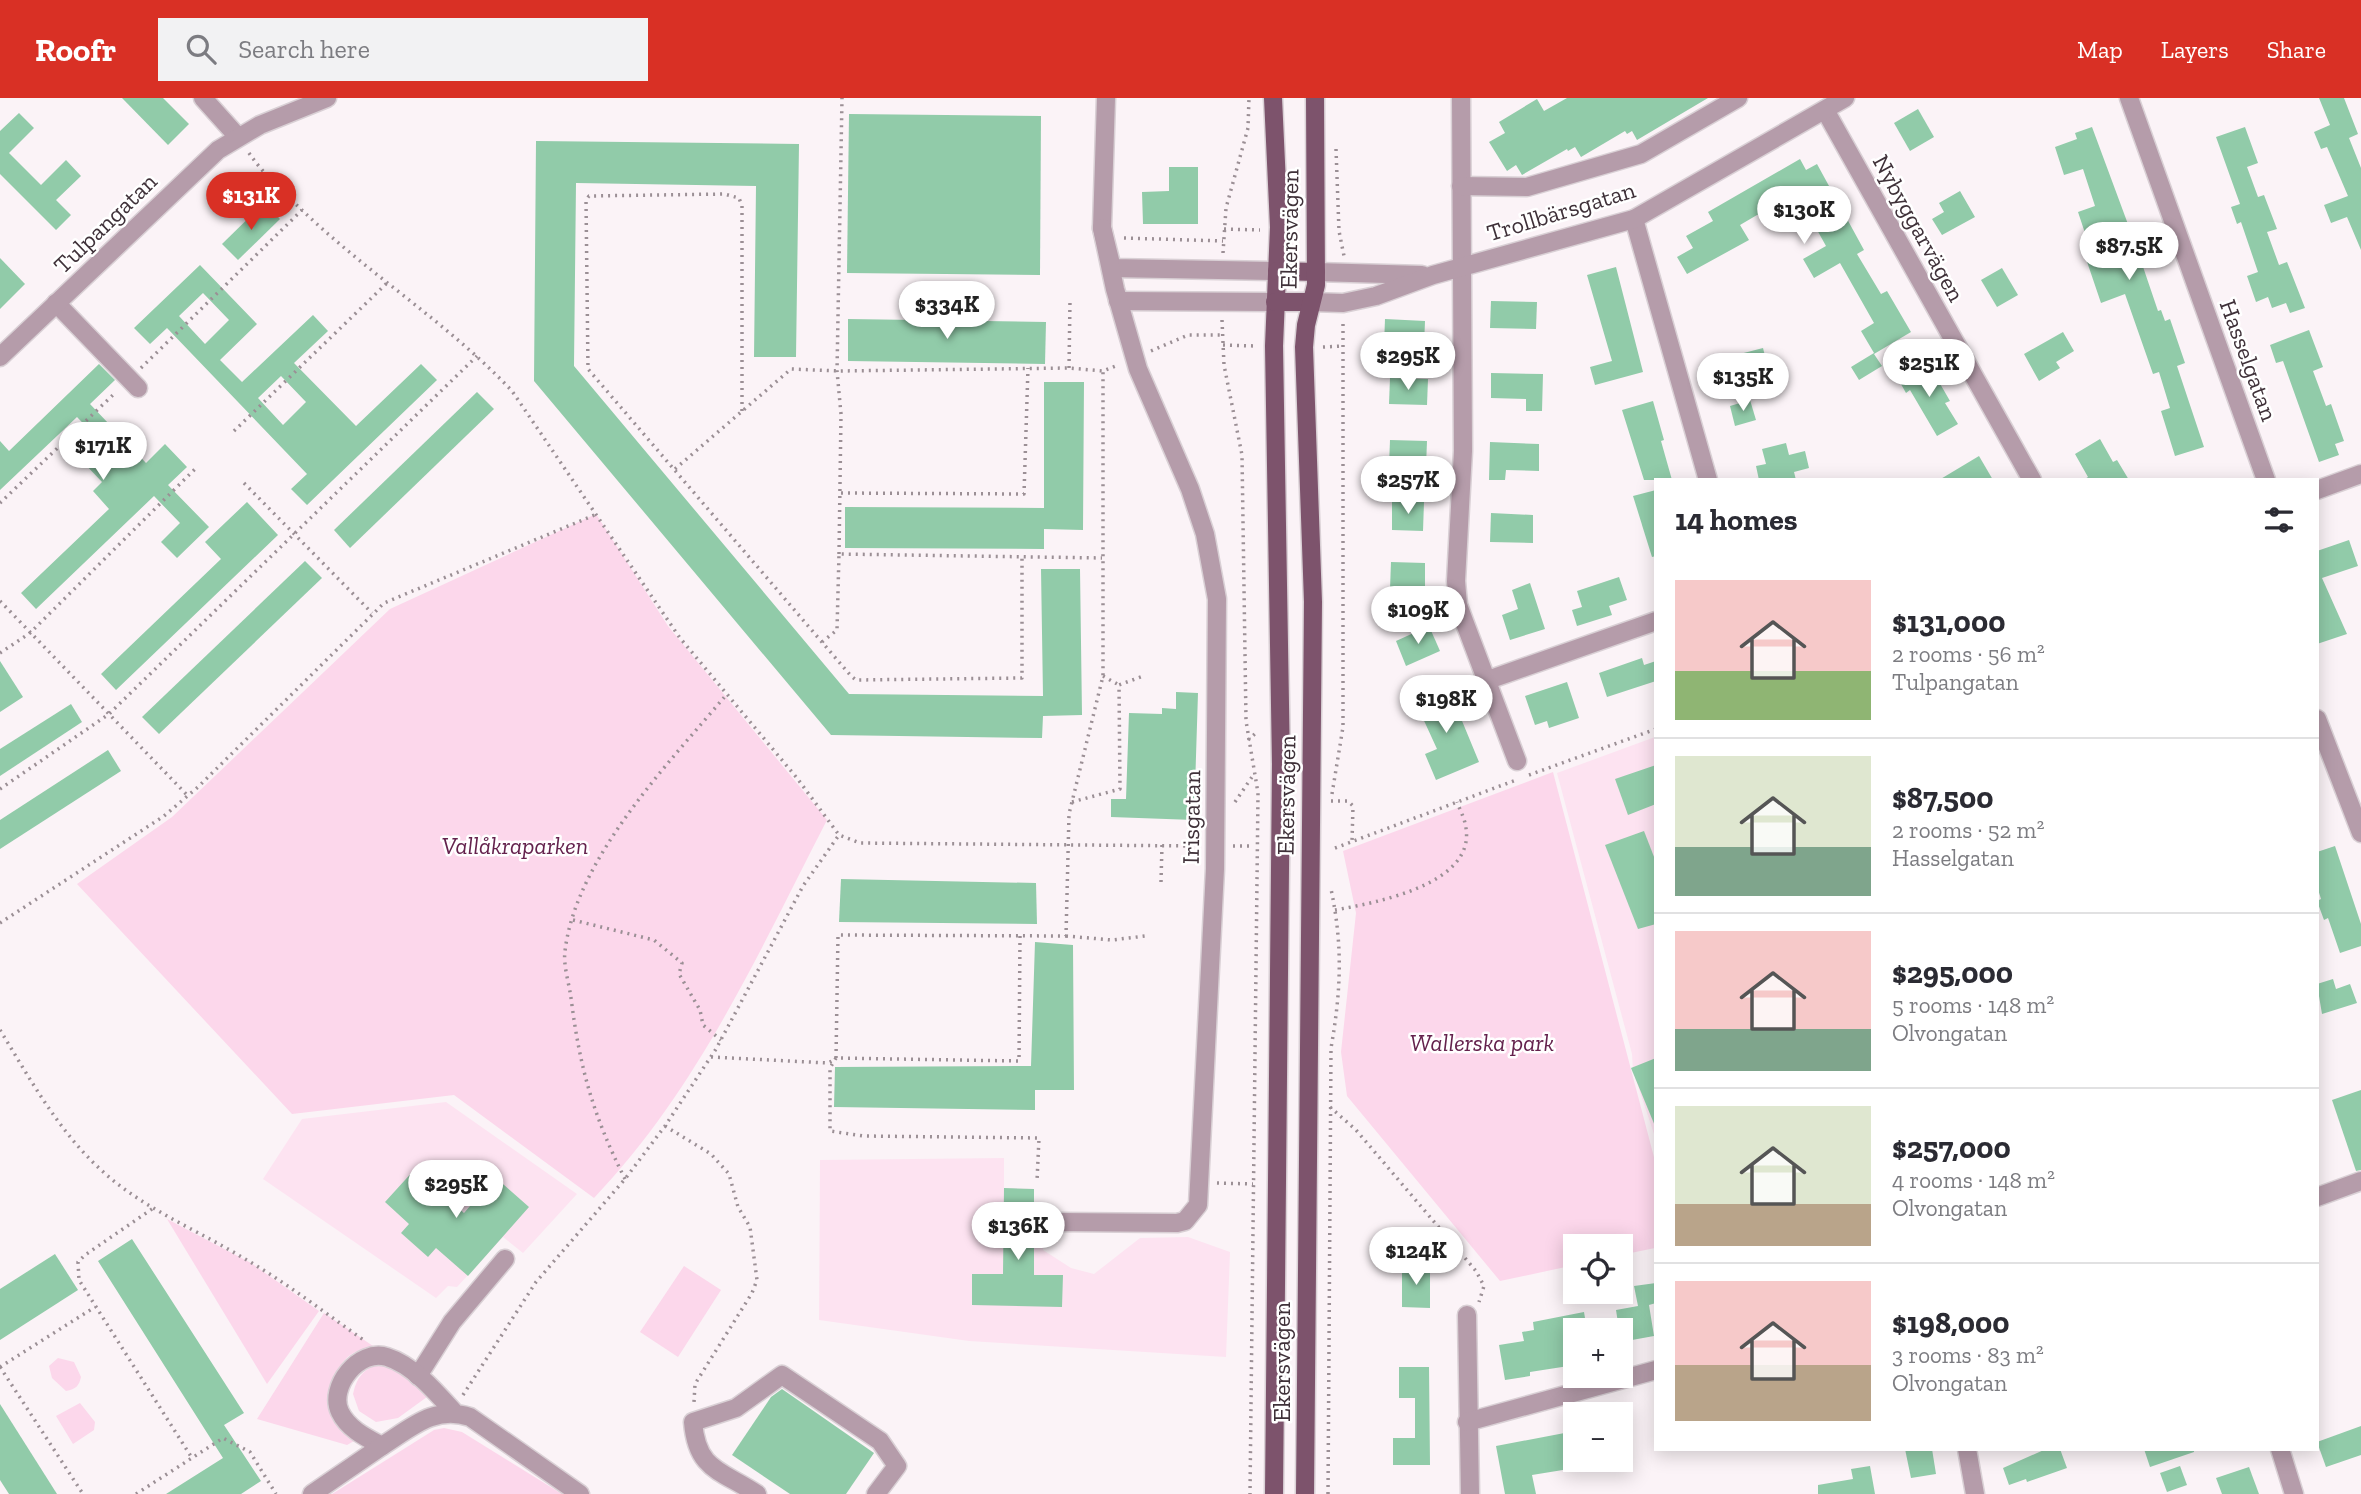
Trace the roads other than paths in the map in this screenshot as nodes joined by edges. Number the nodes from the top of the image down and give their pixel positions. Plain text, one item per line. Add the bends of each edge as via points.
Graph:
1 (203, 98) edge
2 (327, 98) edge
3 (1106, 98) edge
4 (1273, 98) edge
5 (1315, 98) edge
6 (1461, 98) edge
7 (1738, 98) edge
8 (1845, 98) edge
9 (2129, 98) edge
10 (1825, 110) junction
11 (238, 137) junction
12 (1461, 186) junction
13 (1634, 219) junction
14 (1103, 233) junction
15 (1462, 267) junction
16 (1277, 271) junction
17 (1316, 272) junction
18 (1433, 275) junction
19 (1116, 295) junction
20 (1275, 302) junction
21 (1311, 302) junction
22 (56, 303) junction
23 (0, 357) edge
24 (134, 384) road end
25 (2361, 474) edge
26 (1707, 478) edge
27 (2031, 478) edge
28 (2265, 478) edge
29 (2319, 489) edge
30 (1654, 622) edge
31 (1488, 680) junction
32 (2319, 724) edge
33 (1517, 761) dead end
34 (2361, 833) edge
35 (2361, 1181) edge
36 (2319, 1196) edge
37 (1059, 1222) dead end
38 (505, 1259) dead end
39 (1467, 1315) road end
40 (1654, 1371) edge
41 (418, 1376) junction
42 (454, 1412) junction
43 (1467, 1422) junction
44 (382, 1446) junction
45 (1967, 1451) edge
46 (2281, 1451) edge
47 (312, 1494) edge
48 (580, 1494) edge
49 (757, 1494) edge
50 (876, 1494) edge
51 (1274, 1494) edge
52 (1305, 1494) edge
53 (1469, 1494) edge
54 (1975, 1494) edge
55 (2294, 1494) edge

1 - 11 street
2 - 11 street, Tulpangatan
3 - 14 street
4 - 16 main road, Ekersvägen
5 - 17 main road, Ekersvägen
6 - 12 street
7 - 12 street, Trollbärsgatan via 1641,154 1527,187
8 - 10 street, Trollbärsgatan
9 - 28 street, Hasselgatan
10 - 13 street, Trollbärsgatan
10 - 27 street, Nybyggarvägen
11 - 22 street, Tulpangatan via 170,193
12 - 15 street
13 - 15 street, Trollbärsgatan
13 - 26 street
14 - 16 street via 1112,268
14 - 19 street, Irisgatan
15 - 18 street, Trollbärsgatan
15 - 31 street via 1463,451 1456,581 1458,605
16 - 17 main road
16 - 20 main road, Ekersvägen
17 - 18 street, Trollbärsgatan
17 - 21 main road, Ekersvägen
18 - 21 street, Trollbärsgatan via 1376,296 1343,303
19 - 20 street
19 - 37 street, Irisgatan via 1135,359 1190,488 1205,534 1217,599 1216,826 1200,1183 1198,1205 1185,1221
20 - 21 main road
20 - 51 main road, Ekersvägen via 1280,789
21 - 52 main road, Ekersvägen via 1304,347 1313,602
22 - 23 street, Tulpangatan
22 - 24 street
25 - 29 street
30 - 31 street
31 - 33 street
32 - 34 street
35 - 36 street
38 - 41 street via 452,1322
39 - 43 street
40 - 43 street
41 - 42 street
41 - 44 street via 388,1357 376,1355 360,1361 338,1389 339,1410 347,1422
42 - 44 street via 421,1421
42 - 48 street via 470,1417
43 - 53 street
44 - 47 street
45 - 54 street
46 - 55 street
49 - 50 street via 709,1466 695,1444 693,1422 736,1408 782,1375 880,1441 897,1466

